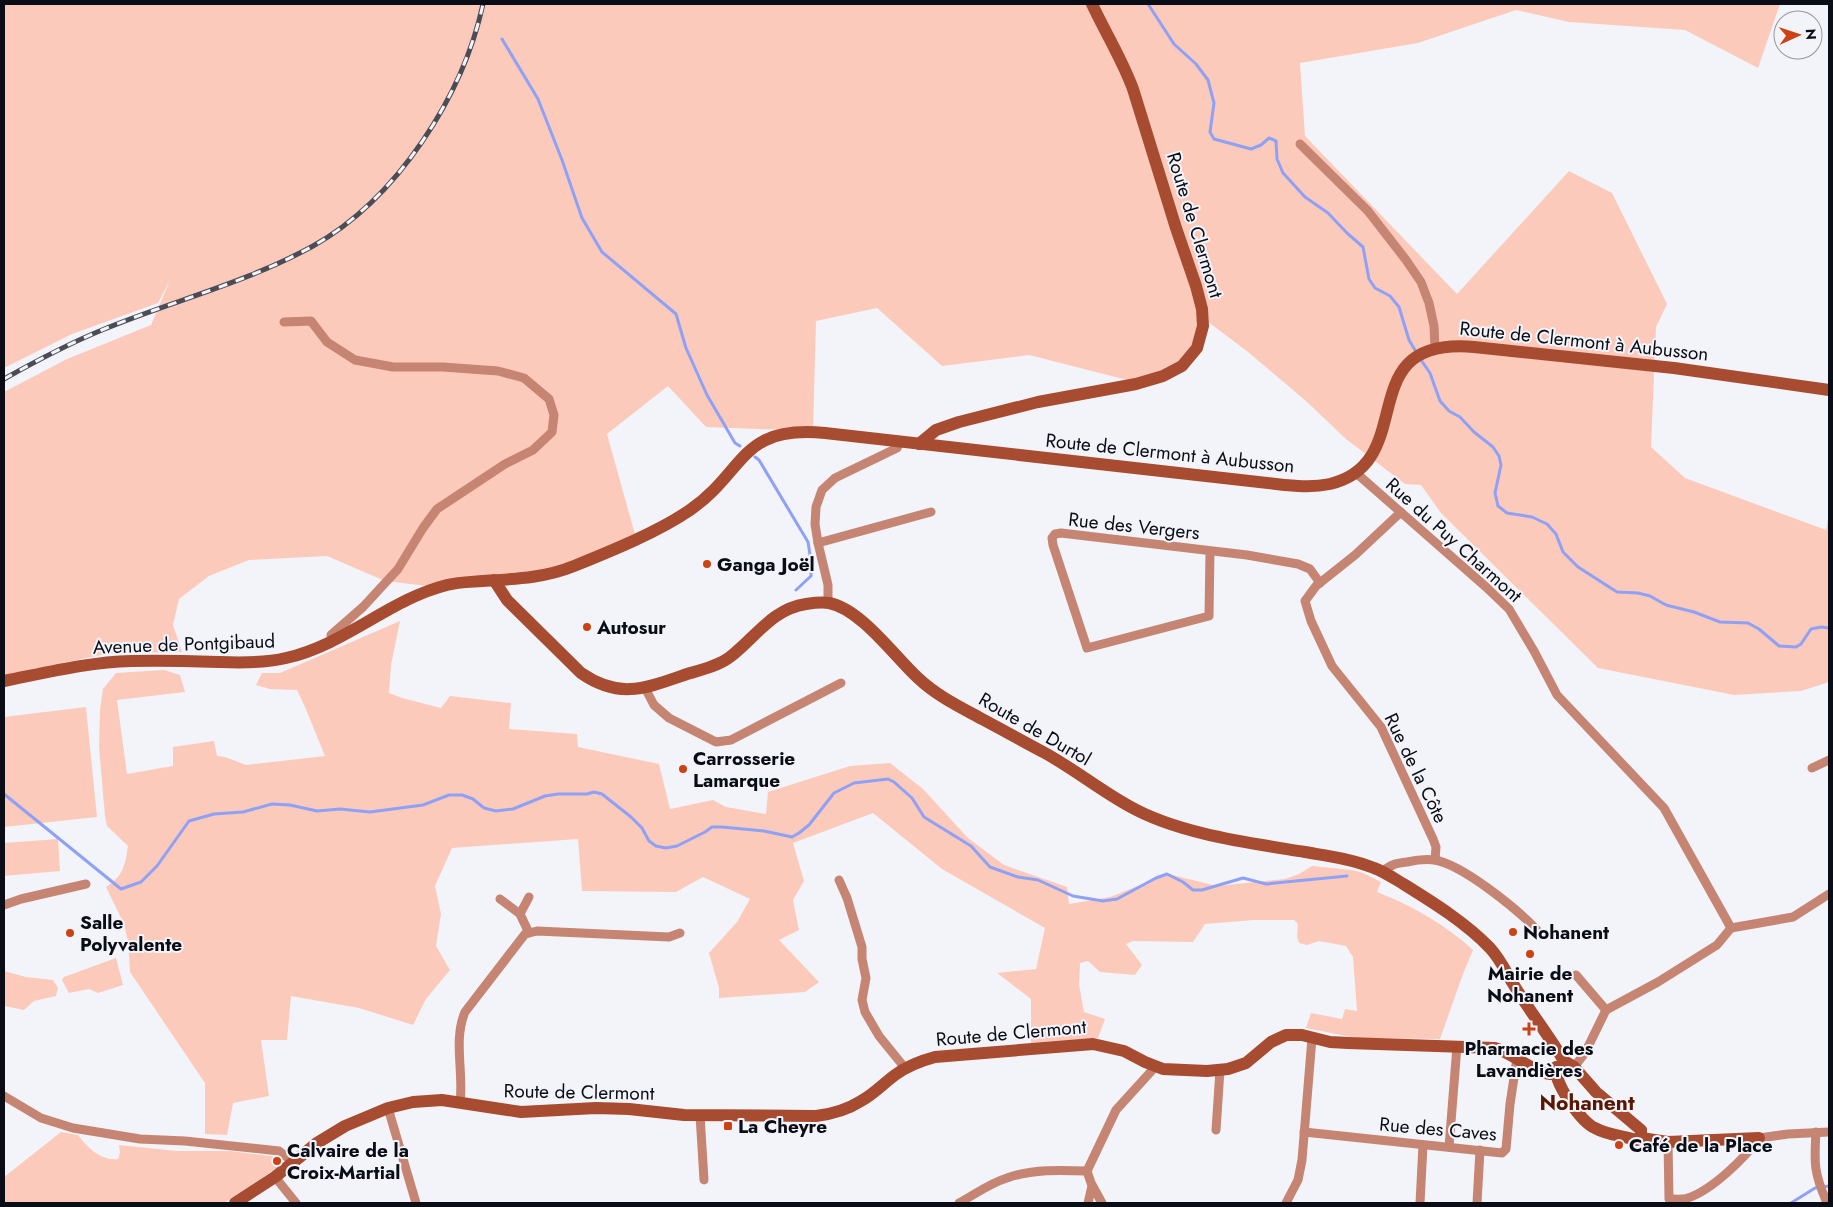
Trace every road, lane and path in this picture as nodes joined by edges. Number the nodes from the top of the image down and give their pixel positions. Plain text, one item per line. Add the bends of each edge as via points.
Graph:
1 (1092, 4) edge
2 (1300, 144) dead end
3 (284, 322) dead end
4 (1435, 348) junction
5 (1829, 390) edge
6 (900, 442) junction
7 (919, 444) junction
8 (1355, 472) junction
9 (930, 512) dead end
10 (1401, 512) junction
11 (818, 543) junction
12 (1210, 551) junction
13 (494, 580) junction
14 (470, 582) joint
15 (1320, 583) junction
16 (828, 603) junction
17 (332, 641) junction
18 (4, 681) edge
19 (841, 683) dead end
20 (645, 688) junction
21 (1829, 760) edge
22 (1812, 768) dead end
23 (1435, 860) junction
24 (1383, 872) junction
25 (839, 880) dead end
26 (86, 884) dead end
27 (1829, 894) edge
28 (528, 897) dead end
29 (500, 899) dead end
30 (4, 905) edge
31 (520, 914) junction
32 (1731, 928) junction
33 (1537, 930) dead end
34 (529, 933) junction
35 (680, 933) dead end
36 (1576, 975) dead end
37 (1606, 1010) junction
38 (1312, 1038) junction
39 (1457, 1046) junction
40 (1518, 1058) junction
41 (1569, 1064) junction
42 (1156, 1066) junction
43 (905, 1068) junction
44 (1220, 1070) junction
45 (1556, 1074) junction
46 (4, 1096) edge
47 (460, 1102) junction
48 (388, 1108) junction
49 (700, 1115) junction
50 (1216, 1130) dead end
51 (1304, 1132) junction
52 (1816, 1132) junction
53 (1829, 1132) edge
54 (1641, 1138) junction
55 (1759, 1138) junction
56 (1668, 1142) junction
57 (1424, 1145) junction
58 (1449, 1147) junction
59 (1480, 1150) junction
60 (293, 1162) junction
61 (1088, 1172) junction
62 (275, 1177) junction
63 (704, 1180) dead end
64 (1092, 1186) junction
65 (1669, 1201) edge
66 (235, 1203) edge
67 (296, 1203) edge
68 (416, 1203) edge
69 (959, 1203) edge
70 (1088, 1203) edge
71 (1102, 1203) edge
72 (1286, 1203) edge
73 (1420, 1203) edge
74 (1477, 1203) edge
75 (1828, 1203) edge

1 - 7 street, Route de Clermont via 1133,89 1196,286 1203,318 1200,342 1189,360 1163,376 960,422 936,430
2 - 4 street via 1368,211 1421,282 1434,326
3 - 17 street via 311,322 328,342 355,360 393,367 498,371 524,378 549,399 554,416 552,432 533,450 505,464 437,509 398,569 363,608 331,635
4 - 5 street, Route de Clermont à Aubusson via 1467,346 1647,365
4 - 8 street, Route de Clermont à Aubusson via 1417,356 1401,372 1376,447 1365,464
6 - 7 street, Route de Clermont à Aubusson
6 - 11 street via 897,448 835,478 822,490 816,507
6 - 13 street, Route de Clermont à Aubusson via 808,432 773,436 750,450 702,500 667,524 561,571
7 - 8 street, Route de Clermont à Aubusson via 1297,486 1330,484
8 - 10 street, Rue du Puy Charmont
9 - 11 street
10 - 15 street, Rue de la Côte via 1355,556
10 - 32 street, Rue du Puy Charmont via 1509,609 1557,696 1664,808
11 - 16 street via 828,585
12 - 12 street, Rue des Vergers via 1060,533 1052,538 1087,648 1209,616
12 - 15 street, Rue des Vergers via 1298,564 1310,569
13 - 14 street, Route de Clermont à Aubusson
13 - 20 street, Route de Durtol via 507,600 592,681 628,691
14 - 17 street, Avenue de Pontgibaud via 429,591
15 - 23 street, Rue de la Côte via 1305,601 1311,621 1332,666 1381,727 1433,838
16 - 20 street, Route de Durtol via 786,609 728,659
16 - 24 street, Route de Durtol via 858,618 919,680 948,701 1049,755 1130,807 1159,820 1229,839 1339,858
17 - 18 street, Avenue de Pontgibaud via 294,656 270,661 125,661
19 - 20 street via 731,740 716,742 670,718 654,705
21 - 22 street
23 - 24 street via 1399,863 1388,866
23 - 33 street via 1481,882
24 - 41 street, Route de Durtol via 1461,923 1489,947
25 - 43 street via 860,938 866,978 862,1000 865,1012 879,1036
26 - 30 street
27 - 32 street via 1793,917
28 - 31 street
29 - 31 street
31 - 34 street
32 - 37 street via 1717,945
34 - 35 street via 669,937
34 - 47 street via 522,937 465,1012 459,1033
36 - 37 street
37 - 41 street via 1582,1060
38 - 39 street, Route de Clermont via 1348,1043
38 - 44 street, Route de Clermont via 1281,1036 1246,1062
38 - 51 street
39 - 40 street, Route de Clermont via 1495,1048
39 - 58 street
40 - 45 street, Route de Clermont via 1544,1073
40 - 59 street, Rue des Caves via 1506,1149 1502,1153
41 - 45 street via 1557,1065
41 - 54 street, Route de Durtol via 1640,1130
42 - 43 street, Route de Clermont via 1124,1051 1082,1044 934,1057
42 - 44 street, Route de Clermont via 1183,1071
42 - 61 street via 1116,1110
43 - 49 street, Route de Clermont via 861,1102 830,1114
44 - 50 street
45 - 54 street via 1575,1109 1594,1128 1637,1140
46 - 60 street via 41,1118 73,1128 140,1139 279,1151
47 - 48 street, Route de Clermont via 427,1100
47 - 49 street, Route de Clermont via 522,1112 596,1108
48 - 60 street, Route de Clermont via 345,1126
48 - 68 street
49 - 63 street
51 - 57 street, Rue des Caves
51 - 72 street via 1298,1180
52 - 53 street
52 - 55 street
52 - 75 street via 1814,1160 1819,1184
54 - 56 street
55 - 56 street
55 - 65 street via 1719,1181 1688,1199
56 - 65 street
57 - 58 street, Rue des Caves
57 - 73 street
58 - 59 street, Rue des Caves
59 - 74 street
60 - 62 street, Route de Clermont
61 - 64 street
61 - 69 street via 1063,1170 1021,1174 1005,1178
62 - 66 street, Route de Clermont
62 - 67 street
64 - 70 street
64 - 71 street

